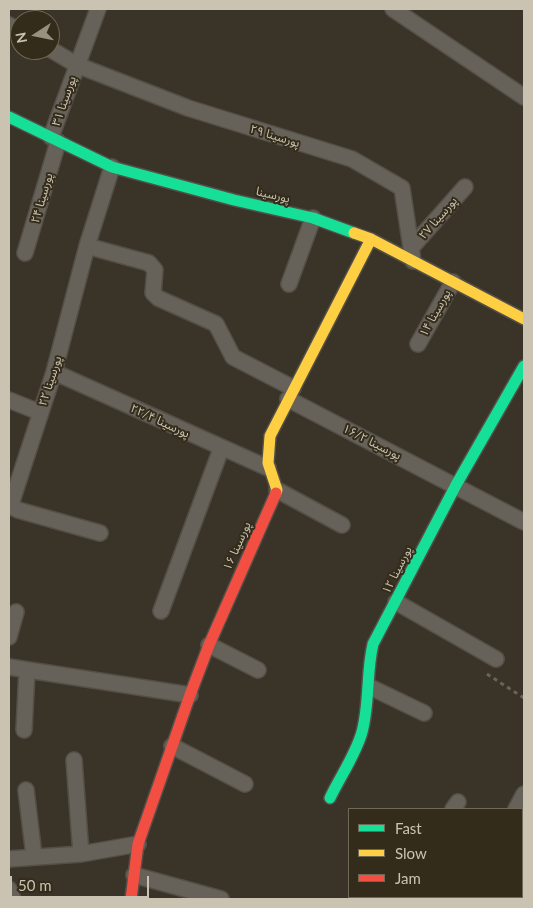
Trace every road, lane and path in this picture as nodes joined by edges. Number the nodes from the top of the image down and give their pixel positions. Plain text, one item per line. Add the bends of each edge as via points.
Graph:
1 (98, 9) edge
2 (393, 9) edge
3 (60, 55) edge
4 (77, 65) junction
5 (524, 97) edge
6 (9, 117) edge
7 (54, 140) junction
8 (112, 167) junction
9 (464, 187) dead end
10 (313, 218) junction
11 (371, 239) junction
12 (87, 246) junction
13 (25, 253) dead end
14 (412, 254) junction
15 (452, 282) junction
16 (289, 284) dead end
17 (524, 319) edge
18 (418, 344) dead end
19 (524, 366) edge
20 (54, 372) junction
21 (291, 393) junction
22 (9, 400) edge
23 (39, 412) junction
24 (221, 449) junction
25 (268, 468) junction
26 (456, 485) junction
27 (277, 490) junction
28 (11, 512) edge
29 (524, 522) edge
30 (342, 524) dead end
31 (100, 533) dead end
32 (396, 602) junction
33 (161, 611) dead end
34 (16, 612) dead end
35 (9, 637) edge
36 (209, 646) junction
37 (496, 658) joint
38 (9, 667) edge
39 (27, 670) junction
40 (258, 670) dead end
41 (370, 687) junction
42 (190, 696) junction
43 (524, 698) edge
44 (424, 713) dead end
45 (24, 730) dead end
46 (172, 746) junction
47 (74, 760) dead end
48 (245, 784) dead end
49 (26, 790) dead end
50 (524, 794) edge
51 (330, 798) dead end
52 (517, 808) edge
53 (138, 844) junction
54 (81, 854) junction
55 (34, 856) junction
56 (9, 859) edge
57 (134, 875) junction
58 (9, 888) edge
59 (13, 899) edge
60 (131, 899) edge
61 (222, 899) edge

1 - 4 street, پورسینا ۳۱
2 - 5 street
3 - 4 street
4 - 7 street, پورسینا ۳۱
4 - 14 street, پورسینا ۲۹ via 188,108 352,159 402,188
6 - 7 street, پورسینا
7 - 8 street, پورسینا
7 - 13 street, پورسینا ۲۴
8 - 10 street, پورسینا
8 - 12 street, پورسینا ۲۲
9 - 14 street, پورسینا ۲۷
10 - 11 street, پورسینا
10 - 16 street
11 - 14 street, پورسینا
11 - 21 street
12 - 20 street, پورسینا ۲۲
12 - 21 street, پورسینا ۱۶/۲ via 153,266 153,294 216,324 233,357
14 - 15 street, پورسینا
15 - 17 street, پورسینا
15 - 18 street, پورسینا ۱۴
19 - 26 street, پورسینا ۱۲
20 - 23 street, پورسینا ۲۲
20 - 24 street, پورسینا ۲۲/۴
21 - 25 street via 270,436 266,453
21 - 26 street, پورسینا ۱۶/۲
22 - 23 street
23 - 28 street, پورسینا ۲۲
24 - 25 street, پورسینا ۲۲/۴
24 - 33 street
25 - 27 street
26 - 29 street, پورسینا ۱۶/۲
26 - 32 street, پورسینا ۱۲
27 - 30 street
27 - 36 street, پورسینا ۱۶
28 - 31 street, پورسینا ۲۲
32 - 37 street
32 - 41 street, پورسینا ۱۲ via 373,644 368,665
34 - 35 street
36 - 40 street
36 - 42 street, پورسینا ۱۶
37 - 43 path via 485,673
38 - 39 street
39 - 42 street
39 - 45 street
41 - 44 street
41 - 51 street, پورسینا ۱۲ via 362,733
42 - 46 street, پورسینا ۱۶
46 - 48 street
46 - 53 street, پورسینا ۱۶
47 - 54 street
49 - 55 street
50 - 52 street
53 - 54 street
53 - 57 street, پورسینا ۱۶
54 - 55 street
55 - 56 street
57 - 60 street, پورسینا ۱۶
57 - 61 street
58 - 59 street

